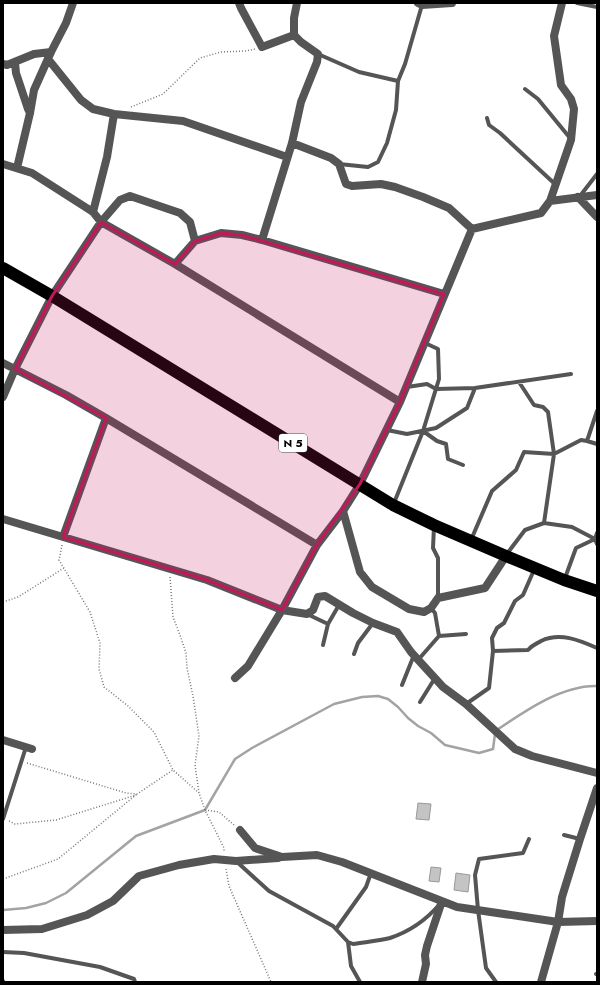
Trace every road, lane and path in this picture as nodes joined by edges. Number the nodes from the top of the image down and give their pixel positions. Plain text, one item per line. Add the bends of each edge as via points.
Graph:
1 (73, 3) edge
2 (240, 3) edge
3 (297, 3) edge
4 (452, 3) edge
5 (562, 3) edge
6 (577, 3) edge
7 (420, 4) edge
8 (597, 7) edge
9 (294, 35) junction
10 (262, 47) junction
11 (318, 54) junction
12 (49, 55) junction
13 (15, 63) junction
14 (3, 64) edge
15 (398, 81) junction
16 (525, 89) dead end
17 (30, 113) junction
18 (114, 114) junction
19 (487, 118) dead end
20 (571, 140) junction
21 (292, 143) junction
22 (287, 157) junction
23 (3, 164) edge
24 (339, 164) junction
25 (17, 168) junction
26 (597, 174) edge
27 (556, 185) junction
28 (597, 195) edge
29 (578, 197) junction
30 (550, 201) junction
31 (93, 212) junction
32 (597, 217) edge
33 (101, 222) junction
34 (472, 229) junction
35 (262, 240) junction
36 (195, 241) junction
37 (175, 264) junction
38 (3, 268) edge
39 (444, 294) junction
40 (52, 296) junction
41 (424, 342) junction
42 (3, 363) edge
43 (15, 369) junction
44 (571, 374) dead end
45 (519, 382) junction
46 (406, 387) junction
47 (475, 388) junction
48 (436, 389) junction
49 (3, 397) edge
50 (400, 402) junction
51 (597, 411) edge
52 (106, 418) junction
53 (387, 430) junction
54 (423, 431) junction
55 (587, 441) junction
56 (597, 444) edge
57 (554, 454) junction
58 (464, 465) dead end
59 (360, 484) junction
60 (393, 504) junction
61 (343, 511) junction
62 (3, 519) edge
63 (544, 523) junction
64 (434, 525) junction
65 (597, 533) edge
66 (63, 537) junction
67 (595, 539) junction
68 (471, 540) junction
69 (597, 544) edge
70 (317, 546) junction
71 (506, 556) junction
72 (64, 568) junction
73 (535, 568) junction
74 (169, 569) junction
75 (564, 580) junction
76 (597, 591) edge
77 (438, 598) junction
78 (3, 602) edge
79 (339, 605) junction
80 (431, 608) junction
81 (282, 610) junction
82 (307, 614) junction
83 (373, 623) junction
84 (328, 624) junction
85 (466, 634) dead end
86 (439, 636) junction
87 (323, 645) dead end
88 (597, 648) edge
89 (493, 651) junction
90 (354, 654) dead end
91 (416, 657) junction
92 (235, 678) dead end
93 (435, 678) junction
94 (402, 685) dead end
95 (420, 702) dead end
96 (466, 704) junction
97 (3, 740) edge
98 (29, 748) joint
99 (21, 762) junction
100 (173, 770) junction
101 (597, 773) edge
102 (597, 788) edge
103 (199, 793) junction
104 (137, 794) junction
105 (205, 810) junction
106 (3, 819) edge
107 (240, 830) joint
108 (564, 835) dead end
109 (529, 838) dead end
110 (580, 839) junction
111 (282, 857) junction
112 (224, 860) junction
113 (236, 861) junction
114 (371, 873) junction
115 (3, 879) edge
116 (442, 901) junction
117 (478, 910) junction
118 (558, 922) junction
119 (597, 922) edge
120 (336, 929) junction
121 (3, 930) edge
122 (348, 942) junction
123 (3, 952) edge
124 (135, 982) edge
125 (271, 982) edge
126 (360, 982) edge
127 (422, 982) edge
128 (496, 982) edge
129 (541, 982) edge

1 - 12 street via 66,23
2 - 10 street
3 - 9 street
4 - 7 street
5 - 20 street via 554,36 561,85 571,99 574,109
6 - 8 lane
7 - 15 lane via 405,64
9 - 10 street
9 - 11 street
10 - 18 path via 246,51 221,52 200,58 163,94
11 - 15 lane via 359,72
11 - 21 street via 301,102
12 - 13 street via 34,54
12 - 17 street via 34,90
12 - 18 street via 81,100 93,109
13 - 14 street
13 - 17 street
15 - 24 lane via 396,110 387,143 378,162 368,167
16 - 20 lane via 538,99
17 - 25 street
18 - 22 street via 183,121
18 - 31 street
19 - 27 lane via 489,124
20 - 27 street
21 - 22 street
21 - 24 street via 331,158
22 - 35 street
23 - 25 street
24 - 34 street via 346,184 381,184 423,197 449,208
25 - 31 street via 32,173
26 - 29 lane
27 - 30 street
28 - 29 street
29 - 30 street
29 - 32 street
30 - 34 street via 541,213
31 - 33 street
33 - 36 street via 120,200 130,196 180,213 190,222
33 - 37 street
33 - 40 street
34 - 39 street
35 - 36 street via 222,233
35 - 39 street
36 - 37 street
37 - 50 street
38 - 40 highway, N 5
39 - 41 street
40 - 43 street
40 - 59 highway, N 5
41 - 46 street
41 - 48 lane via 438,349 440,379
42 - 43 street
43 - 49 street
43 - 52 street
44 - 45 lane
45 - 47 lane
45 - 57 lane via 534,405 543,407 548,412
46 - 48 lane via 427,384
46 - 50 street
47 - 48 lane
47 - 54 lane via 467,408 436,428
48 - 54 lane
50 - 53 street
51 - 55 lane
52 - 66 street
52 - 70 street
53 - 54 lane via 407,434
53 - 59 street
54 - 58 lane via 446,444 448,459
54 - 60 lane
55 - 56 lane
55 - 57 lane via 582,440
57 - 63 lane
57 - 68 lane via 524,452 516,470 492,491
59 - 60 highway, N 5
59 - 61 street
60 - 64 highway, N 5
61 - 70 street
61 - 80 street via 360,572 372,587 409,609 424,612
62 - 66 street
63 - 67 lane via 572,527
63 - 71 lane via 525,530
64 - 68 highway, N 5
64 - 77 lane via 433,548 438,558
65 - 67 lane
66 - 72 path via 59,560
66 - 74 street
67 - 69 lane
67 - 75 lane via 576,548
68 - 71 highway, N 5
70 - 81 street
71 - 73 highway, N 5
71 - 77 street via 485,588
72 - 78 path via 18,597
72 - 100 path via 90,612 100,643 99,669 104,687 154,732
73 - 75 highway, N 5
73 - 89 lane via 523,595 515,601 504,623 497,628 492,638
74 - 81 street via 206,580
74 - 103 path via 173,618 186,653 200,736 195,765
75 - 76 highway, N 5
77 - 80 street
79 - 82 street via 325,596 318,597 313,610
79 - 83 street
79 - 84 lane
80 - 86 lane via 435,613
81 - 82 street
81 - 92 street via 248,666
82 - 84 lane
83 - 90 lane via 358,643
83 - 91 street via 397,632
84 - 87 lane
85 - 86 lane
86 - 91 lane
88 - 89 lane via 569,637 549,638 528,650
89 - 96 lane via 489,688
91 - 93 street
91 - 94 lane
93 - 95 lane
93 - 96 street
96 - 101 street via 520,752
97 - 98 street
98 - 99 lane
99 - 104 path via 126,794
99 - 106 lane
100 - 103 path
100 - 104 path
102 - 110 street
103 - 105 path
104 - 106 path via 56,820 15,824
104 - 115 path via 58,859
105 - 107 path via 219,812
105 - 112 path via 224,848
107 - 111 street via 255,848
108 - 110 lane
109 - 117 lane via 524,852 479,859 475,875
110 - 118 street via 562,897
111 - 113 street
111 - 114 street via 317,856
112 - 113 street
112 - 121 street via 214,859 179,865 139,876 113,901 87,915 42,929
112 - 125 path via 229,886
113 - 120 lane via 269,890
114 - 116 street
114 - 120 lane via 366,886
116 - 117 street via 457,907
116 - 122 lane via 430,914 406,931 388,938 353,944
116 - 127 street via 427,946
117 - 118 street
117 - 128 lane via 486,968
118 - 119 street
118 - 129 street
120 - 122 lane
122 - 126 lane via 351,966
123 - 124 lane via 24,953 100,967 134,979

